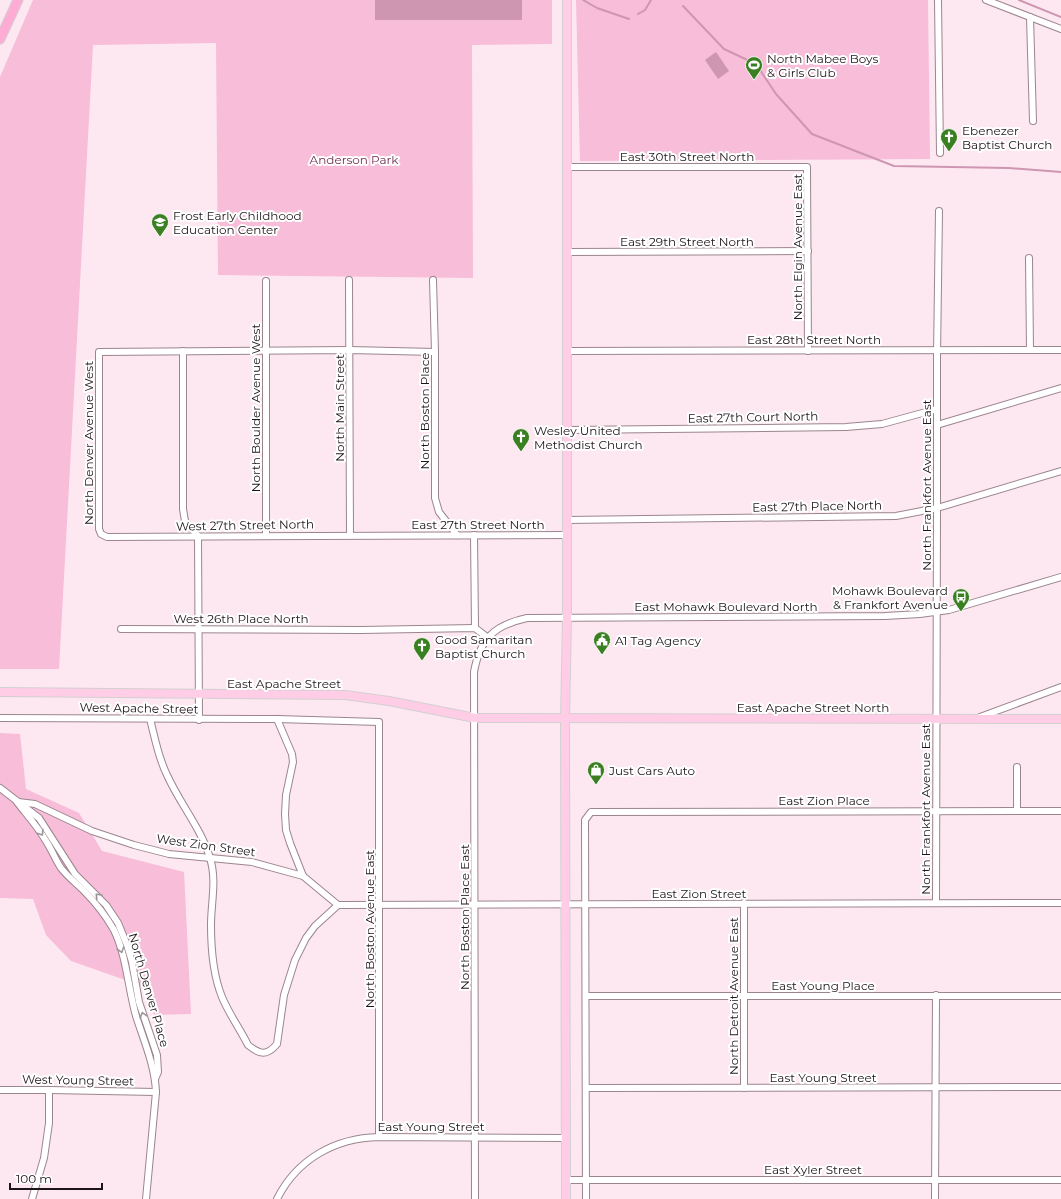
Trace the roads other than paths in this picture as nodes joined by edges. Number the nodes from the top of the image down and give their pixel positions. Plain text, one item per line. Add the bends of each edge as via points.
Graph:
1 (18, 0) edge
2 (567, 0) edge
3 (938, 0) edge
4 (986, 0) edge
5 (1030, 17) junction
6 (1061, 29) edge
7 (0, 39) edge
8 (1033, 121) dead end
9 (940, 153) dead end
10 (567, 167) junction
11 (807, 167) joint
12 (939, 211) dead end
13 (808, 251) junction
14 (567, 252) junction
15 (1029, 258) dead end
16 (349, 280) dead end
17 (433, 280) dead end
18 (266, 281) dead end
19 (266, 350) junction
20 (350, 350) junction
21 (938, 350) junction
22 (1030, 350) junction
23 (1061, 350) edge
24 (183, 351) junction
25 (567, 351) junction
26 (808, 351) junction
27 (435, 352) junction
28 (1061, 388) edge
29 (936, 409) junction
30 (937, 425) junction
31 (567, 430) junction
32 (1061, 471) edge
33 (938, 508) junction
34 (567, 520) junction
35 (101, 534) joint
36 (266, 535) junction
37 (350, 535) junction
38 (389, 535) joint
39 (457, 535) junction
40 (474, 535) junction
41 (567, 535) junction
42 (198, 536) junction
43 (1061, 577) edge
44 (936, 612) junction
45 (567, 618) junction
46 (198, 628) junction
47 (475, 628) junction
48 (121, 629) dead end
49 (488, 638) junction
50 (1061, 687) edge
51 (0, 692) edge
52 (198, 694) junction
53 (0, 718) edge
54 (475, 718) junction
55 (565, 719) junction
56 (937, 719) junction
57 (977, 719) junction
58 (1061, 719) edge
59 (150, 720) junction
60 (199, 720) junction
61 (277, 720) junction
62 (1017, 767) dead end
63 (0, 788) edge
64 (17, 802) junction
65 (1017, 810) junction
66 (936, 811) junction
67 (1061, 811) edge
68 (210, 857) junction
69 (303, 876) junction
70 (744, 903) junction
71 (936, 903) junction
72 (1061, 903) edge
73 (566, 904) junction
74 (586, 904) junction
75 (338, 905) junction
76 (380, 905) junction
77 (475, 905) junction
78 (936, 995) junction
79 (586, 996) junction
80 (745, 996) junction
81 (1061, 996) edge
82 (936, 1087) junction
83 (1061, 1087) edge
84 (586, 1088) junction
85 (744, 1088) junction
86 (0, 1090) edge
87 (49, 1090) junction
88 (156, 1092) junction
89 (379, 1137) junction
90 (475, 1137) junction
91 (566, 1138) junction
92 (566, 1180) junction
93 (586, 1180) junction
94 (936, 1180) junction
95 (1061, 1180) edge
96 (32, 1199) edge
97 (146, 1199) edge
98 (277, 1199) edge
99 (475, 1199) edge
100 (566, 1199) edge
101 (586, 1199) edge
102 (936, 1199) edge

1 - 7 highway
2 - 10 main road
3 - 9 street
4 - 5 street
5 - 6 street
5 - 8 street
10 - 11 street, East 30th Street North
10 - 14 main road
11 - 13 street, North Elgin Avenue East
12 - 21 street, North Frankfort Avenue East
13 - 14 street, East 29th Street North
13 - 26 street, North Elgin Avenue East
14 - 25 main road
15 - 22 street
16 - 20 street, North Main Street
17 - 27 street, North Boston Place
18 - 19 street, North Boulder Avenue West
19 - 20 street
19 - 24 street
19 - 36 street, North Boulder Avenue West
20 - 27 street
20 - 37 street, North Main Street
21 - 22 street, East 28th Street North
21 - 26 street, East 28th Street North
21 - 29 street, North Frankfort Avenue East
22 - 23 street, East 28th Street North
24 - 35 street, North Denver Avenue West via 99,352
24 - 42 street via 183,509 185,521
25 - 26 street, East 28th Street North
25 - 31 main road
27 - 39 street, North Boston Place via 435,498 439,512
28 - 30 street
29 - 30 street, North Frankfort Avenue East
29 - 31 street, East 27th Court North via 882,424 846,427
30 - 33 street, North Frankfort Avenue East
31 - 34 main road
32 - 33 street, East 27th Place North
33 - 34 street, East 27th Place North via 911,514 880,516
33 - 44 street, North Frankfort Avenue East
34 - 41 main road
35 - 42 street, West 27th Street North via 107,537
36 - 37 street, West 27th Street North
36 - 42 street, West 27th Street North
37 - 38 street, West 27th Street North
38 - 39 street, East 27th Street North
39 - 40 street, East 27th Street North
40 - 41 street, East 27th Street North
40 - 47 street
41 - 45 main road
42 - 46 street
43 - 44 street, East Mohawk Boulevard North
44 - 45 street, East Mohawk Boulevard North via 885,616
44 - 56 street, North Frankfort Avenue East
45 - 49 street, East Mohawk Boulevard North via 527,618 513,621 501,626
45 - 55 main road
46 - 47 street, West 26th Place North
46 - 48 street, West 26th Place North
46 - 52 street
47 - 49 street
49 - 54 street, North Boston Place East via 476,660 474,672
50 - 57 street
51 - 52 main road, East Apache Street
52 - 54 main road, East Apache Street via 345,695
52 - 60 street
53 - 59 street, West Apache Street
54 - 55 main road, East Apache Street
54 - 77 street, North Boston Place East
55 - 56 main road, East Apache Street North
55 - 73 main road
56 - 57 main road, East Apache Street North
56 - 66 street, North Frankfort Avenue East
57 - 58 main road, East Apache Street North
59 - 60 street, West Apache Street
59 - 68 street via 166,775 196,825
60 - 61 street, West Apache Street
61 - 69 street via 293,762 286,795 286,830
61 - 76 street, North Boston Avenue East via 379,722
62 - 65 street
63 - 64 street, North Denver Place
64 - 68 street, West Zion Street via 35,804 92,831 134,845 169,854
64 - 88 street, North Denver Place via 39,818 75,874 106,905 118,923 127,944 139,1002 157,1055
65 - 66 street, East Zion Place
65 - 67 street, East Zion Place
66 - 71 street, North Frankfort Avenue East
66 - 74 street, East Zion Place via 594,811 585,820
68 - 69 street, West Zion Street via 252,862
68 - 75 street via 214,873 211,924 214,968 222,997 248,1045 262,1054 278,1044 280,1019 290,975 306,938
69 - 75 street
70 - 71 street, East Zion Street
70 - 74 street, East Zion Street
70 - 80 street, North Detroit Avenue East
71 - 72 street, East Zion Street
73 - 74 street, East Zion Street
73 - 77 street, East Zion Street
73 - 91 main road
74 - 79 street
75 - 76 street, East Zion Street
76 - 77 street, East Zion Street
76 - 89 street, North Boston Avenue East
77 - 90 street, North Boston Place East
78 - 80 street, East Young Place
78 - 81 street, East Young Place
78 - 82 street
79 - 80 street, East Young Place
79 - 84 street
80 - 85 street, North Detroit Avenue East
82 - 83 street, East Young Street
82 - 85 street, East Young Street
82 - 94 street
84 - 85 street, East Young Street
84 - 93 street
86 - 87 street, West Young Street
87 - 88 street, West Young Street
87 - 96 street via 49,1123 44,1158
88 - 97 street, North Denver Place
89 - 90 street, East Young Street
89 - 98 street, East Young Street via 353,1139 314,1156 284,1186
90 - 91 street, East Young Street
90 - 99 street, North Boston Place East
91 - 92 main road
92 - 93 street, East Xyler Street
92 - 100 main road
93 - 94 street, East Xyler Street
93 - 101 street
94 - 95 street, East Xyler Street
94 - 102 street

